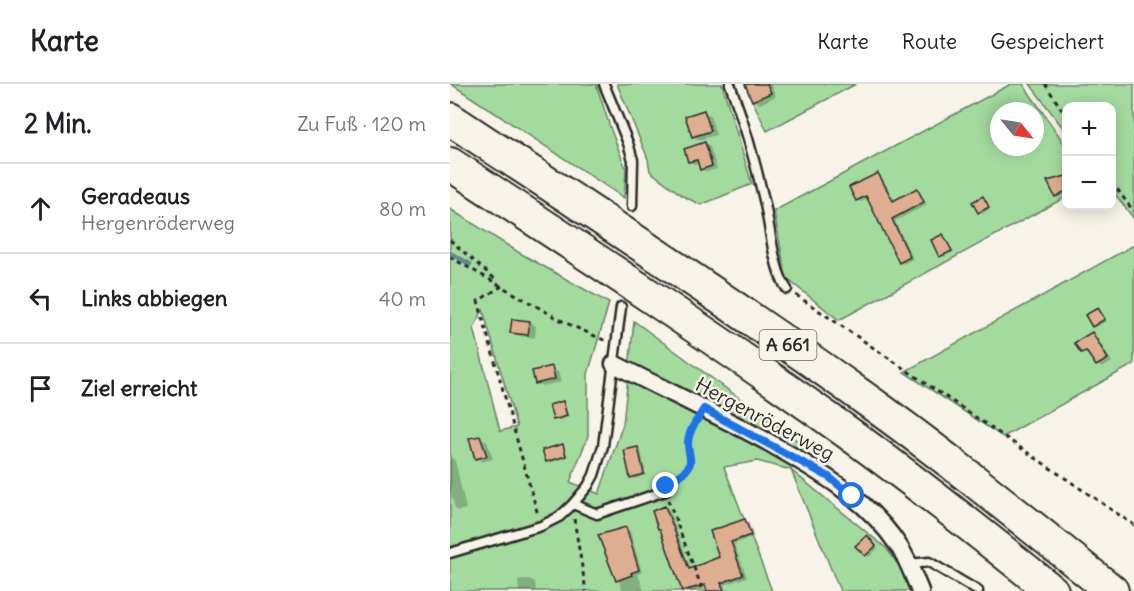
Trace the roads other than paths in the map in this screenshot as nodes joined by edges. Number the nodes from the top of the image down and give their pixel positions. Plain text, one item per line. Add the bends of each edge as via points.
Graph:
1 (604, 84) edge
2 (730, 84) edge
3 (450, 119) edge
4 (450, 164) edge
5 (632, 206) dead end
6 (787, 289) road end
7 (621, 307) dead end
8 (614, 364) junction
9 (665, 491) road end
10 (573, 505) junction
11 (450, 553) edge
12 (909, 564) junction
13 (920, 591) edge
14 (978, 591) edge
15 (1052, 591) edge
16 (1112, 591) edge

1 - 5 lane via 633,160
2 - 6 lane via 764,200 779,274
3 - 16 highway, A 661 via 649,249 858,393
4 - 15 highway, A 661 via 626,278 845,431
7 - 8 lane
8 - 10 lane via 600,459 588,486
8 - 12 street, Hergenröderweg via 829,477 876,519
9 - 10 lane via 597,514
10 - 11 lane via 541,526
12 - 13 street, Hergenröderweg
12 - 14 lane via 929,562

